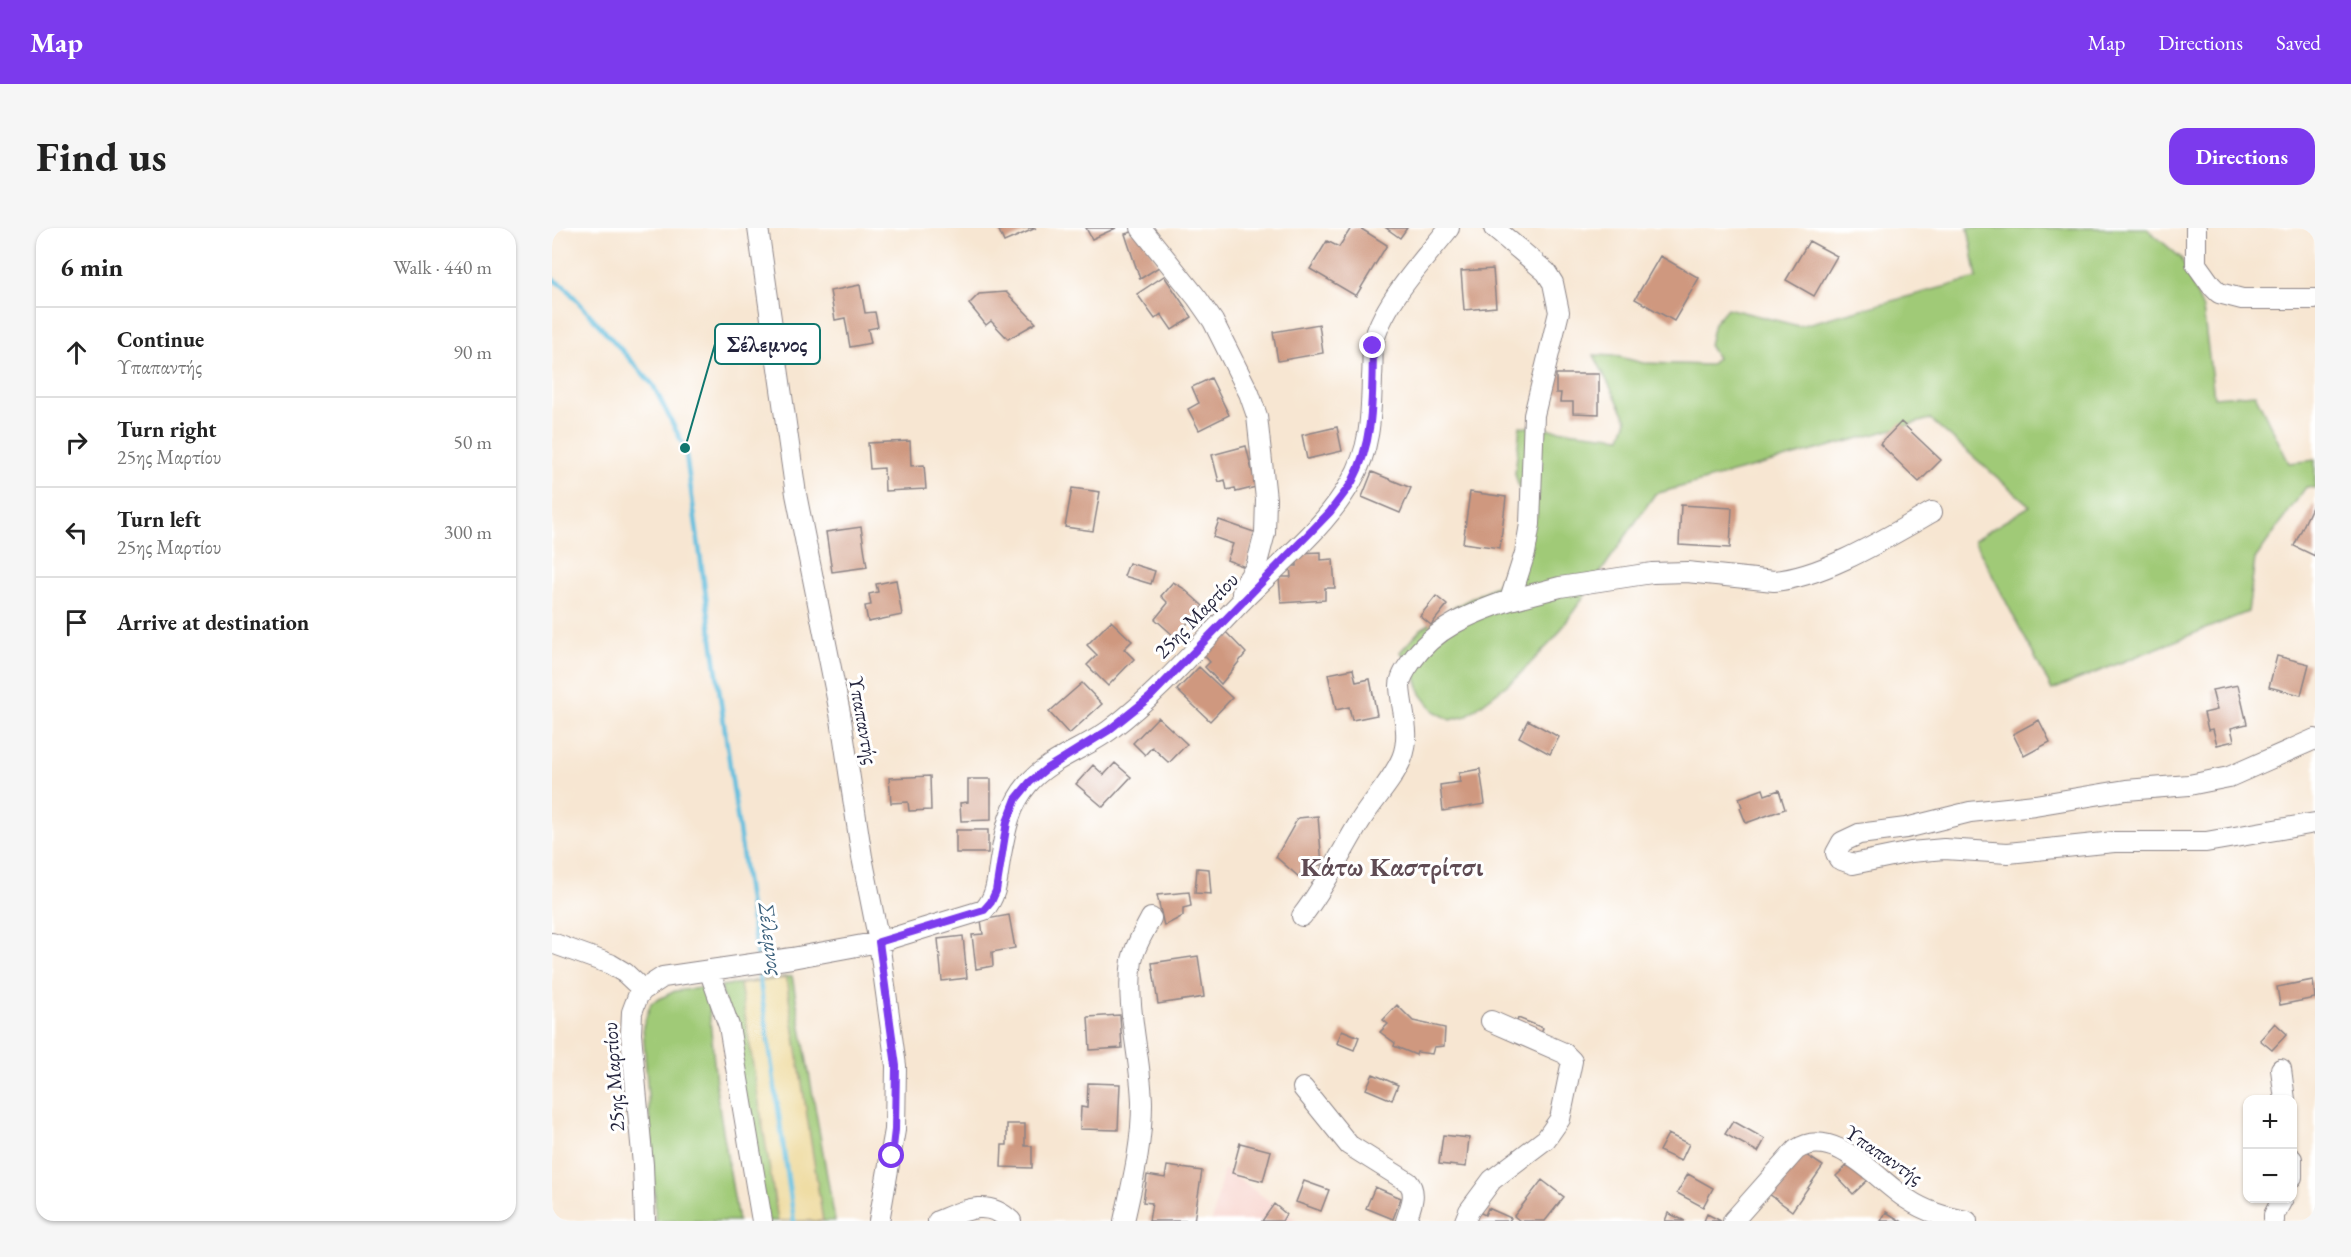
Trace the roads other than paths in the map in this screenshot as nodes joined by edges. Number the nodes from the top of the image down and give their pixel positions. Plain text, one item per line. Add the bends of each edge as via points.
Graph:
1 (1141, 228) edge
2 (1449, 228) edge
3 (1494, 228) edge
4 (2196, 228) edge
5 (757, 229) edge
6 (2315, 299) edge
7 (1932, 512) dead end
8 (1245, 599) junction
9 (1509, 600) junction
10 (2315, 739) edge
11 (2315, 823) edge
12 (1302, 915) dead end
13 (1151, 918) dead end
14 (879, 942) junction
15 (552, 943) edge
16 (710, 970) junction
17 (643, 990) junction
18 (1491, 1021) dead end
19 (2281, 1069) dead end
20 (1303, 1088) dead end
21 (2284, 1095) edge
22 (2280, 1203) edge
23 (645, 1221) edge
24 (762, 1221) edge
25 (879, 1221) edge
26 (938, 1221) edge
27 (1011, 1221) edge
28 (1124, 1221) edge
29 (1406, 1221) edge
30 (1465, 1221) edge
31 (1733, 1221) edge
32 (1967, 1221) edge
33 (2274, 1221) edge

1 - 8 street via 1213,321 1257,416 1266,499 1265,533 1256,567 1242,593
2 - 8 street, 25ης Μαρτίου via 1380,322 1373,346 1371,426 1352,482 1330,512
3 - 9 street via 1546,272 1553,282 1560,312 1534,415 1530,524 1525,554
4 - 6 street via 2196,264 2219,293 2242,299
5 - 14 street, Υπαπαντής via 796,494 840,713
7 - 9 street via 1865,549 1788,580 1652,573 1560,587
8 - 14 street, 25ης Μαρτίου via 1150,697 1109,730 1030,782 1016,799 1007,822 996,891 984,910
9 - 12 street via 1469,615 1419,650 1400,686 1407,731 1402,757 1358,824 1320,893
10 - 11 street via 2229,777 1970,812 1916,826 1859,834 1842,842 1836,853 1839,859 1853,864 1944,849 2008,852 2115,842 2206,842
13 - 28 street via 1132,960 1132,1006 1142,1101 1137,1167
14 - 16 street, 25ης Μαρτίου
14 - 25 street, Υπαπαντής via 896,1066 895,1130
15 - 17 street via 610,963
16 - 17 street via 663,977
16 - 24 street via 729,1026
17 - 23 street, 25ης Μαρτίου via 632,1012 631,1034
18 - 30 street via 1564,1053 1572,1061 1560,1119 1546,1139 1492,1180
19 - 21 street
20 - 29 street via 1349,1145 1413,1187
22 - 33 street
26 - 27 street via 981,1207 1003,1213
31 - 32 street, Υπαπαντής via 1796,1150 1820,1143 1843,1150 1924,1209

